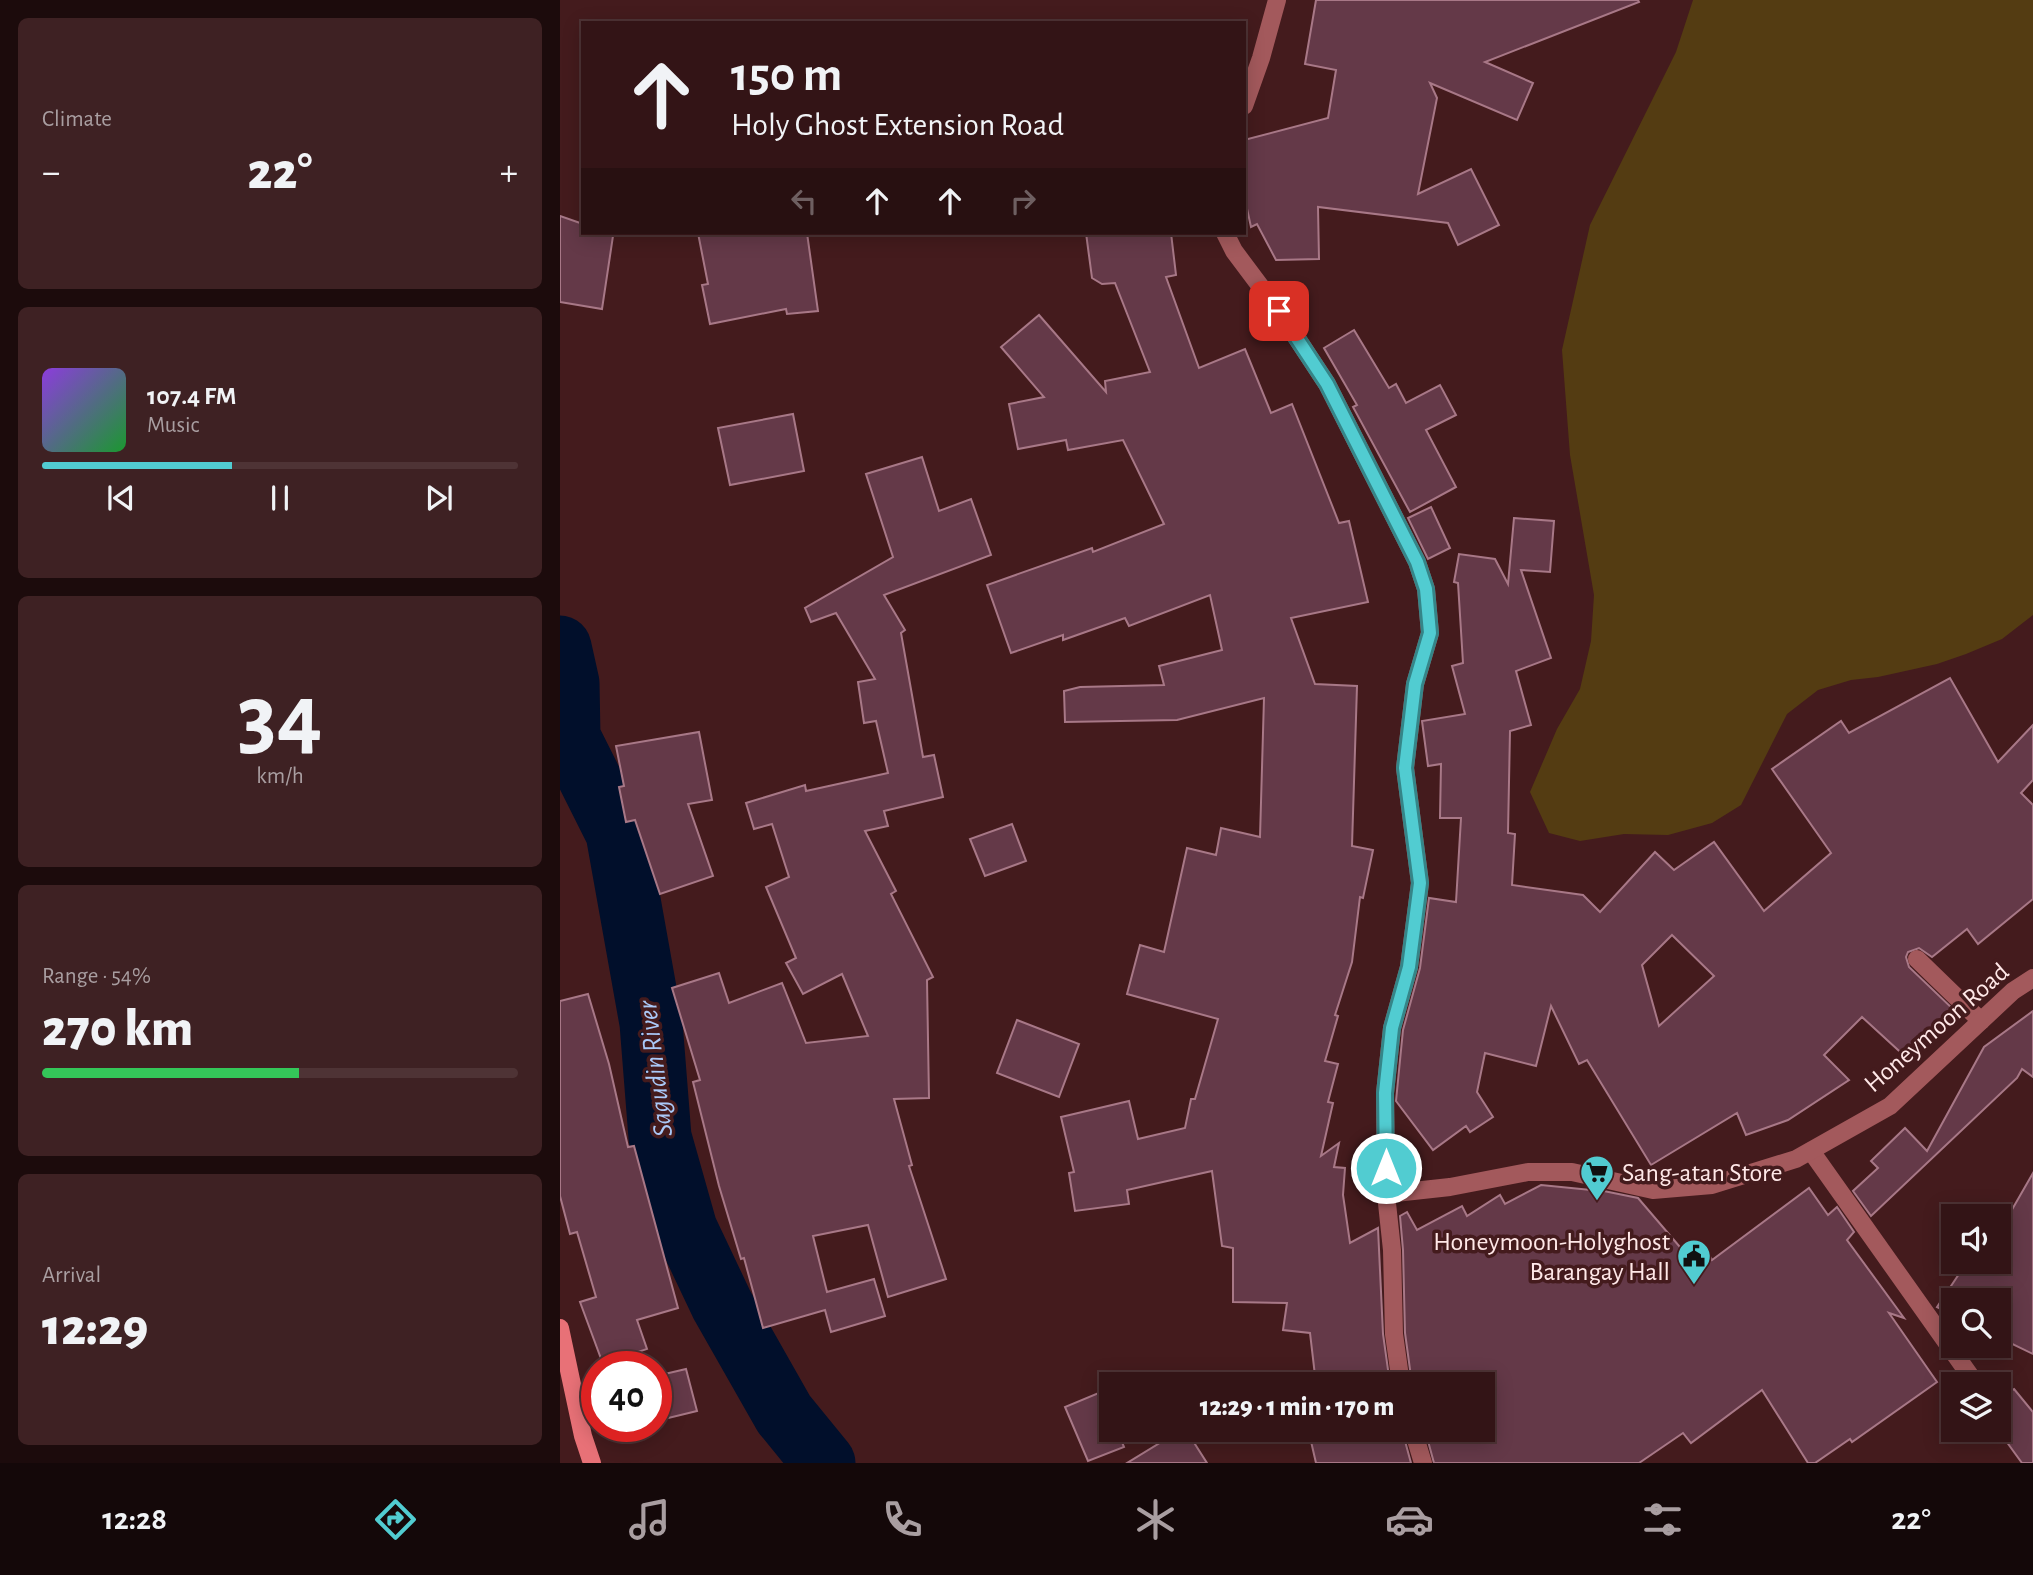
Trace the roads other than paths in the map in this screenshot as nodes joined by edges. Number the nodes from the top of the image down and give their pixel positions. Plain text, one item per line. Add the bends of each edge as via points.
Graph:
1 (1277, 0) edge
2 (1246, 100) edge
3 (1226, 235) edge
4 (1917, 959) dead end
5 (2033, 978) edge
6 (1981, 1021) junction
7 (1811, 1151) junction
8 (1386, 1194) junction
9 (560, 1328) edge
10 (1399, 1372) edge
11 (1968, 1372) edge
12 (1417, 1442) edge
13 (592, 1463) edge
14 (1423, 1463) edge

1 - 2 street
3 - 8 street via 1327,384 1417,562 1426,589 1430,633 1415,684 1405,768 1420,883 1409,967 1392,1028 1385,1093
4 - 6 street
5 - 6 street, Honeymoon Road
6 - 7 street, Honeymoon Road via 1890,1106
7 - 8 street, Honeymoon Road via 1712,1185 1653,1190 1572,1172 1528,1172
7 - 11 street
8 - 10 street
9 - 13 main road
12 - 14 street

